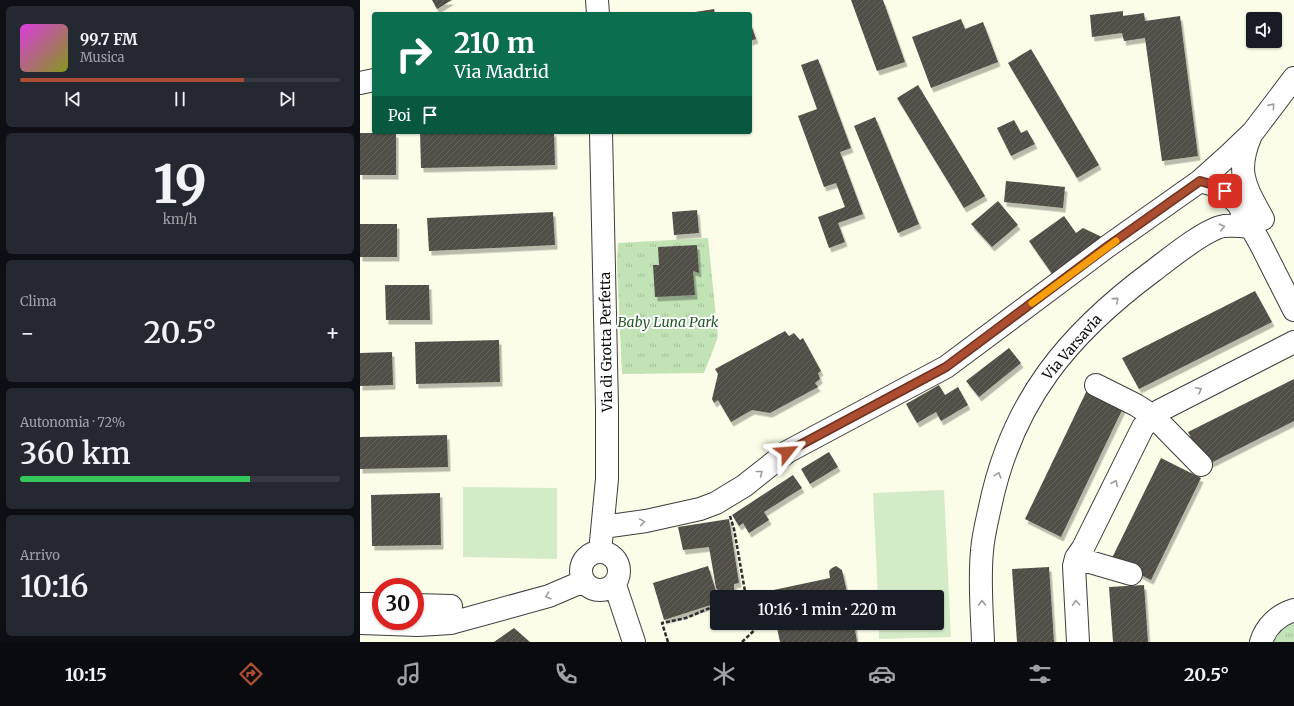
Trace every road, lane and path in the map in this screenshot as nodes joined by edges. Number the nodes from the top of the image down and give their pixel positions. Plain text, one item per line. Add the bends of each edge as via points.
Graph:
1 (597, 0) edge
2 (598, 12) edge
3 (360, 74) edge
4 (372, 75) edge
5 (1294, 78) edge
6 (372, 80) edge
7 (360, 83) edge
8 (1252, 132) junction
9 (601, 134) edge
10 (1200, 181) junction
11 (1251, 227) junction
12 (1292, 295) edge
13 (1294, 342) edge
14 (1096, 385) dead end
15 (1153, 416) junction
16 (1200, 465) dead end
17 (724, 498) junction
18 (603, 527) junction
19 (600, 552) junction
20 (1076, 558) junction
21 (1131, 574) dead end
22 (584, 582) junction
23 (614, 585) junction
24 (745, 590) edge
25 (372, 604) edge
26 (360, 605) edge
27 (424, 605) edge
28 (710, 609) edge
29 (1294, 610) edge
30 (360, 623) edge
31 (451, 623) junction
32 (753, 631) edge
33 (1260, 638) edge
34 (634, 642) edge
35 (668, 642) edge
36 (742, 642) edge
37 (982, 642) edge
38 (1078, 642) edge

1 - 2 street
3 - 4 street
8 -> 5 street
6 - 7 street
8 - 10 street
8 - 12 street via 1242,171
9 - 18 street, Via di Grotta Perfetta via 607,407
10 - 11 street via 1217,186 1232,197
17 -> 10 street via 744,486 787,452 946,367
11 - 12 street
37 -> 11 street, Via Varsavia via 981,566 983,540 993,490 1003,457 1037,388 1060,356 1083,331 1136,283 1218,227
15 -> 13 street via 1159,410
14 - 15 street
15 - 16 street
20 -> 15 street via 1143,427
18 -> 17 street via 700,509
17 - 24 path via 734,529
18 - 19 street, Via di Grotta Perfetta
19 - 22 street via 591,554 582,564 581,574
19 - 23 street via 614,557 619,566 620,575
20 - 21 street
38 -> 20 street via 1074,566
22 - 23 street via 595,590 604,591
22 -> 31 street via 549,596
23 - 34 street
25 - 26 street
27 - 31 street via 451,606
28 - 35 path via 686,618 662,623
29 - 33 street via 1278,617
30 - 31 street
32 - 36 path

